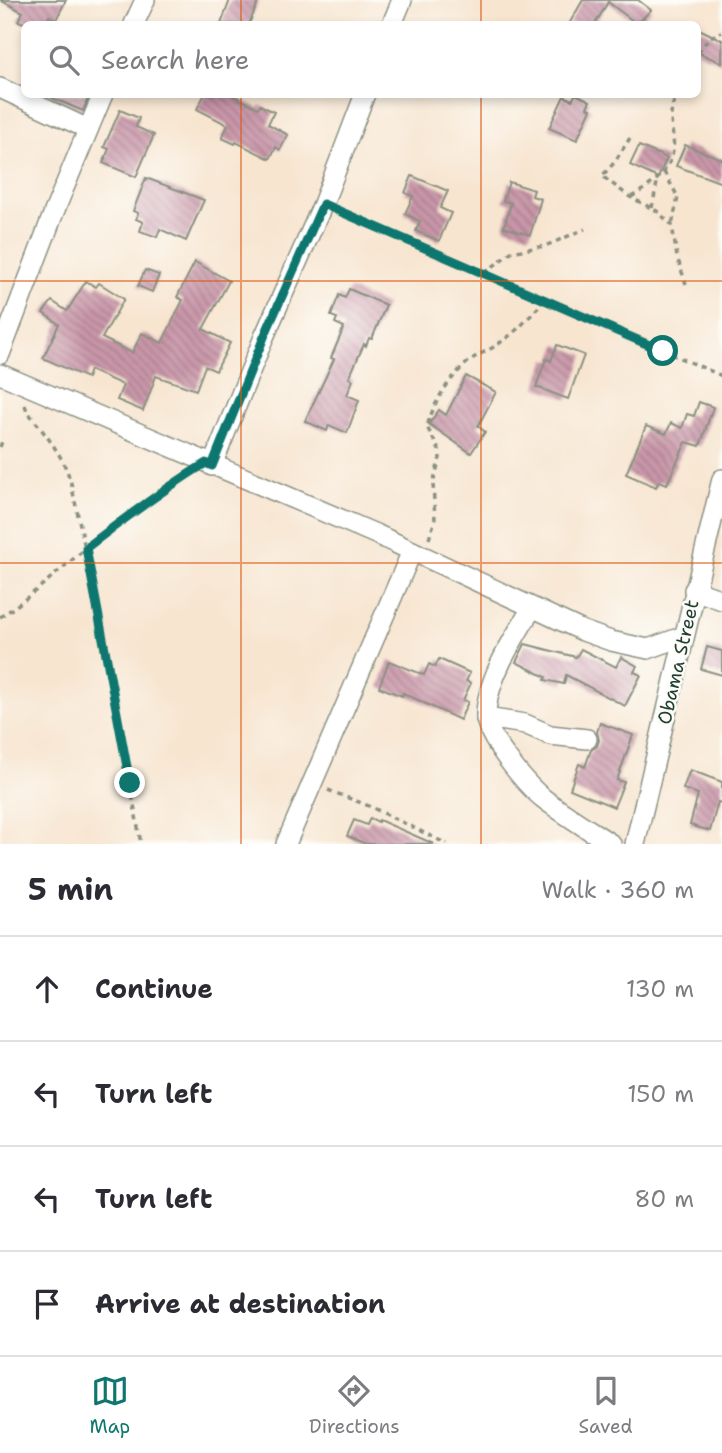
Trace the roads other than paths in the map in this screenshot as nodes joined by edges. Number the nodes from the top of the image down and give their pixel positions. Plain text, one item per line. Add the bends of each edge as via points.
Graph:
1 (145, 0) edge
2 (402, 0) edge
3 (135, 21) edge
4 (392, 21) edge
5 (0, 88) edge
6 (21, 98) edge
7 (21, 98) edge
8 (101, 98) edge
9 (363, 98) edge
10 (88, 129) junction
11 (0, 354) edge
12 (0, 374) edge
13 (209, 465) junction
14 (722, 479) edge
15 (417, 554) junction
16 (694, 590) junction
17 (722, 600) edge
18 (532, 608) junction
19 (684, 636) junction
20 (648, 649) junction
21 (674, 680) junction
22 (486, 718) junction
23 (587, 739) dead end
24 (286, 844) edge
25 (611, 844) edge
26 (635, 844) edge

1 - 3 street
2 - 4 street
5 - 6 street
7 - 10 street
8 - 10 street
9 - 13 street via 323,204
10 - 11 street
12 - 13 street
13 - 15 street
14 - 16 street, Obama Street
15 - 18 street
15 - 24 street
16 - 17 street
16 - 19 street, Obama Street
18 - 20 street via 611,641
18 - 22 street via 494,681
19 - 20 street
19 - 21 street, Obama Street
20 - 21 street
21 - 26 street, Obama Street
22 - 23 street via 525,724 550,736
22 - 25 street via 500,750 541,797

